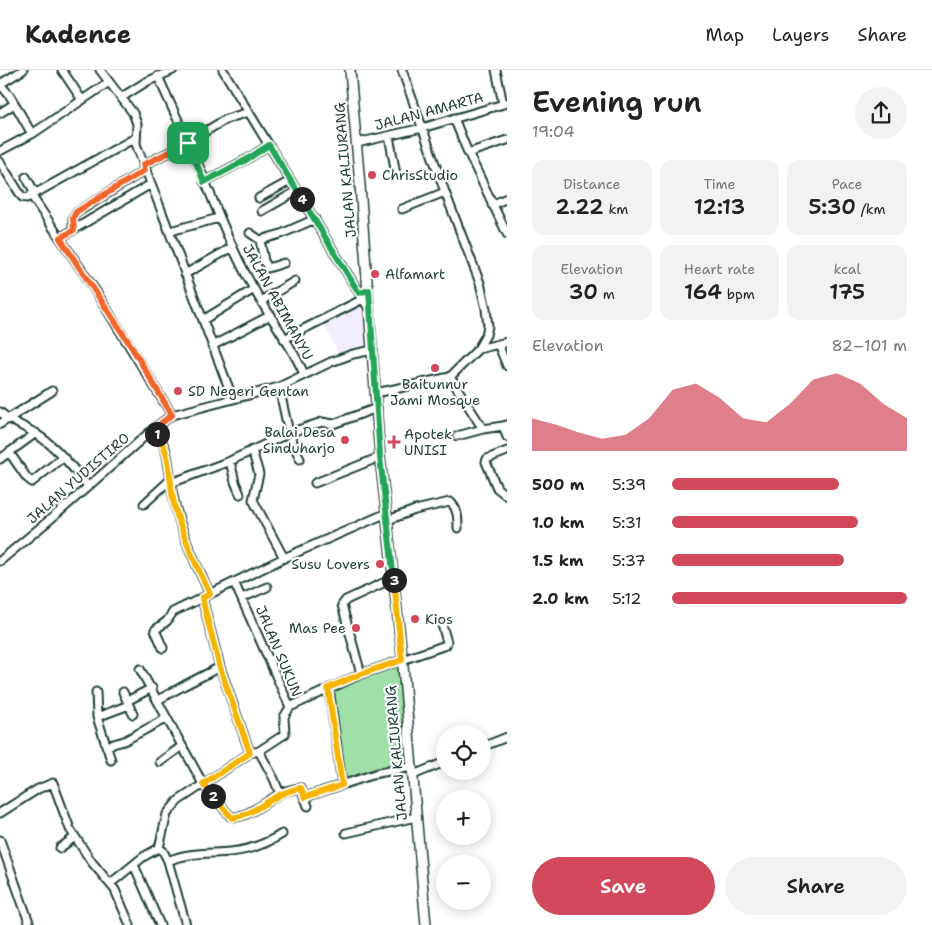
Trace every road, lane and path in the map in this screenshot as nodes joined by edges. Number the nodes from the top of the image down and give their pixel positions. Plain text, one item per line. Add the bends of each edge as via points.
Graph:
1 (23, 70) edge
2 (62, 70) edge
3 (100, 70) edge
4 (173, 70) edge
5 (223, 70) edge
6 (350, 70) edge
7 (402, 70) edge
8 (496, 70) edge
9 (158, 76) junction
10 (109, 82) junction
11 (0, 84) edge
12 (122, 97) junction
13 (82, 100) junction
14 (14, 104) junction
15 (505, 104) edge
16 (248, 112) junction
17 (0, 113) edge
18 (454, 118) junction
19 (422, 128) junction
20 (32, 134) junction
21 (389, 136) junction
22 (136, 138) junction
23 (507, 140) edge
24 (188, 143) junction
25 (357, 143) junction
26 (269, 145) junction
27 (0, 151) edge
28 (468, 153) junction
29 (0, 162) edge
30 (144, 167) junction
31 (396, 174) dead end
32 (26, 177) dead end
33 (290, 181) junction
34 (204, 182) junction
35 (151, 184) junction
36 (297, 191) junction
37 (445, 192) junction
38 (33, 194) junction
39 (259, 198) dead end
40 (507, 198) edge
41 (492, 204) junction
42 (402, 209) dead end
43 (262, 211) dead end
44 (219, 218) junction
45 (315, 219) junction
46 (74, 230) junction
47 (170, 231) junction
48 (250, 234) dead end
49 (507, 234) edge
50 (60, 238) junction
51 (260, 240) junction
52 (233, 247) junction
53 (284, 263) dead end
54 (185, 274) junction
55 (294, 281) dead end
56 (254, 289) junction
57 (369, 290) junction
58 (361, 296) junction
59 (261, 301) junction
60 (370, 309) junction
61 (271, 315) junction
62 (202, 320) junction
63 (284, 339) junction
64 (507, 342) edge
65 (498, 344) junction
66 (212, 346) junction
67 (478, 349) junction
68 (373, 350) junction
69 (507, 366) edge
70 (304, 374) junction
71 (450, 376) junction
72 (279, 387) junction
73 (52, 391) dead end
74 (376, 393) junction
75 (233, 399) junction
76 (377, 408) junction
77 (0, 412) edge
78 (172, 415) junction
79 (8, 418) junction
80 (0, 424) edge
81 (505, 426) edge
82 (483, 429) junction
83 (152, 430) junction
84 (36, 433) junction
85 (289, 433) junction
86 (457, 436) dead end
87 (507, 437) edge
88 (252, 450) junction
89 (507, 451) edge
90 (10, 452) junction
91 (62, 457) junction
92 (380, 457) junction
93 (0, 459) edge
94 (300, 459) dead end
95 (230, 461) junction
96 (171, 481) junction
97 (315, 483) dead end
98 (88, 486) junction
99 (505, 493) edge
100 (240, 494) dead end
101 (144, 504) dead end
102 (387, 516) junction
103 (458, 528) dead end
104 (284, 558) junction
105 (0, 561) edge
106 (394, 578) junction
107 (234, 582) junction
108 (268, 587) dead end
109 (210, 594) junction
110 (202, 598) junction
111 (242, 598) junction
112 (442, 625) dead end
113 (163, 648) dead end
114 (402, 660) junction
115 (220, 668) junction
116 (140, 669) dead end
117 (361, 674) junction
118 (152, 688) junction
119 (328, 688) junction
120 (96, 692) dead end
121 (123, 692) dead end
122 (158, 700) junction
123 (128, 703) junction
124 (290, 707) junction
125 (133, 714) dead end
126 (97, 717) junction
127 (166, 718) junction
128 (507, 737) edge
129 (491, 743) edge
130 (106, 746) junction
131 (182, 746) junction
132 (258, 751) junction
133 (250, 753) junction
134 (111, 760) dead end
135 (160, 762) dead end
136 (436, 764) edge
137 (412, 771) junction
138 (203, 784) junction
139 (342, 785) junction
140 (280, 794) junction
141 (305, 797) junction
142 (308, 806) dead end
143 (0, 813) edge
144 (416, 818) junction
145 (346, 833) dead end
146 (282, 834) dead end
147 (75, 837) junction
148 (0, 840) edge
149 (60, 848) dead end
150 (159, 848) junction
151 (168, 861) junction
152 (134, 865) junction
153 (110, 883) junction
154 (30, 925) edge
155 (130, 925) edge
156 (160, 925) edge
157 (186, 925) edge
158 (426, 925) edge

1 - 11 street
2 - 13 street
3 - 10 street
4 - 9 street
5 - 16 street
6 - 25 main road, JALAN KALIURANG
7 - 19 street
8 - 15 street
9 - 12 street
9 - 24 street, JALAN ABIMANYU
10 - 12 street
10 - 13 street
11 - 14 street
12 - 22 street via 136,119
13 - 20 street
14 - 17 street
14 - 20 street
15 - 18 street, JALAN AMARTA
16 - 24 street via 226,119
16 - 26 street
18 - 19 street, JALAN AMARTA
18 - 28 street
19 - 21 street, JALAN AMARTA
19 - 37 street
20 - 27 street
21 - 25 street, JALAN AMARTA
21 - 31 street
22 - 30 street
22 - 38 street
23 - 28 street
24 - 30 street
24 - 34 street, JALAN ABIMANYU
25 - 57 main road, JALAN KALIURANG
26 - 33 street
26 - 34 street
28 - 41 street
29 - 38 street via 22,197
30 - 35 street
30 - 46 street via 76,212
32 - 38 street
33 - 36 street
33 - 39 street
34 - 44 street, JALAN ABIMANYU
35 - 46 street
35 - 47 street
36 - 43 street
36 - 45 street
37 - 42 street
37 - 67 street via 480,283 486,309 488,326
38 - 50 street
40 - 41 street
41 - 49 street
44 - 47 street
44 - 52 street, JALAN ABIMANYU
45 - 51 street
45 - 58 street
46 - 50 street
47 - 54 street
48 - 51 street
50 - 78 street
51 - 53 street via 268,268
52 - 54 street
52 - 56 street, JALAN ABIMANYU
54 - 62 street
55 - 59 street
56 - 59 street, JALAN ABIMANYU
56 - 62 street
57 - 58 main road
57 - 60 main road, JALAN KALIURANG
58 - 60 street
58 - 63 street
59 - 61 street, JALAN ABIMANYU
60 - 68 main road, JALAN KALIURANG
61 - 63 street, JALAN ABIMANYU
61 - 66 street
62 - 66 street
63 - 70 street, JALAN ABIMANYU
64 - 65 street
65 - 67 street
65 - 69 street
66 - 75 street
67 - 71 street
68 - 70 street, JALAN YUDISTIRO via 353,354
68 - 74 main road, JALAN KALIURANG
70 - 72 street, JALAN YUDISTIRO
71 - 74 street
71 - 82 street
72 - 75 street, JALAN YUDISTIRO
72 - 85 street
73 - 79 street
74 - 76 main road, JALAN KALIURANG
75 - 78 street, JALAN YUDISTIRO
76 - 85 street via 333,424 322,422
76 - 92 main road, JALAN KALIURANG
77 - 79 street
78 - 83 street, JALAN YUDISTIRO
79 - 80 street
79 - 84 street
81 - 82 street
81 - 87 street
82 - 86 street
83 - 96 street via 164,446
83 - 98 street, JALAN YUDISTIRO
84 - 90 street
84 - 91 street
85 - 88 street
85 - 94 street
88 - 95 street
88 - 104 street via 260,474 253,500
89 - 99 street via 486,462 497,488
90 - 91 street via 32,482
90 - 93 street
91 - 98 street
92 - 97 street
92 - 102 main road, JALAN KALIURANG
95 - 96 street
95 - 100 street
96 - 101 street
96 - 109 street via 178,521
98 - 105 street, JALAN YUDISTIRO
102 - 103 street via 450,502 456,511
102 - 104 street
102 - 106 main road, JALAN KALIURANG
104 - 107 street
106 - 114 main road, JALAN KALIURANG
106 - 117 street via 342,605
107 - 109 street
107 - 111 street, JALAN SUKUN
108 - 111 street
109 - 110 street
110 - 113 street via 173,612 156,628
110 - 115 street
111 - 124 street, JALAN SUKUN
112 - 114 street via 446,644
114 - 117 street
114 - 137 main road, JALAN KALIURANG
115 - 122 street
115 - 133 street
116 - 118 street
117 - 119 street
118 - 122 street
118 - 123 street
119 - 124 street
119 - 139 street
120 - 126 street
121 - 123 street
122 - 127 street
123 - 125 street
123 - 126 street
124 - 132 street, JALAN SUKUN via 284,717 284,734
126 - 130 street
127 - 130 street via 124,741
127 - 131 street
128 - 129 street
130 - 134 street
131 - 135 street
131 - 138 street
132 - 133 street, JALAN SUKUN
132 - 140 street
133 - 138 street, JALAN SUKUN
136 - 137 street
137 - 139 street via 378,773
137 - 144 main road, JALAN KALIURANG
138 - 140 street via 232,818 246,814
138 - 150 street, JALAN SUKUN via 178,801 167,814
139 - 141 street
140 - 141 street via 301,788
141 - 142 street
143 - 147 street via 38,788 53,783
144 - 145 street
144 - 158 main road, JALAN KALIURANG
146 - 151 street via 251,848 193,853
147 - 149 street
147 - 153 street
148 - 154 street
150 - 151 street
150 - 152 street
151 - 157 street
152 - 153 street
152 - 156 street
153 - 155 street

